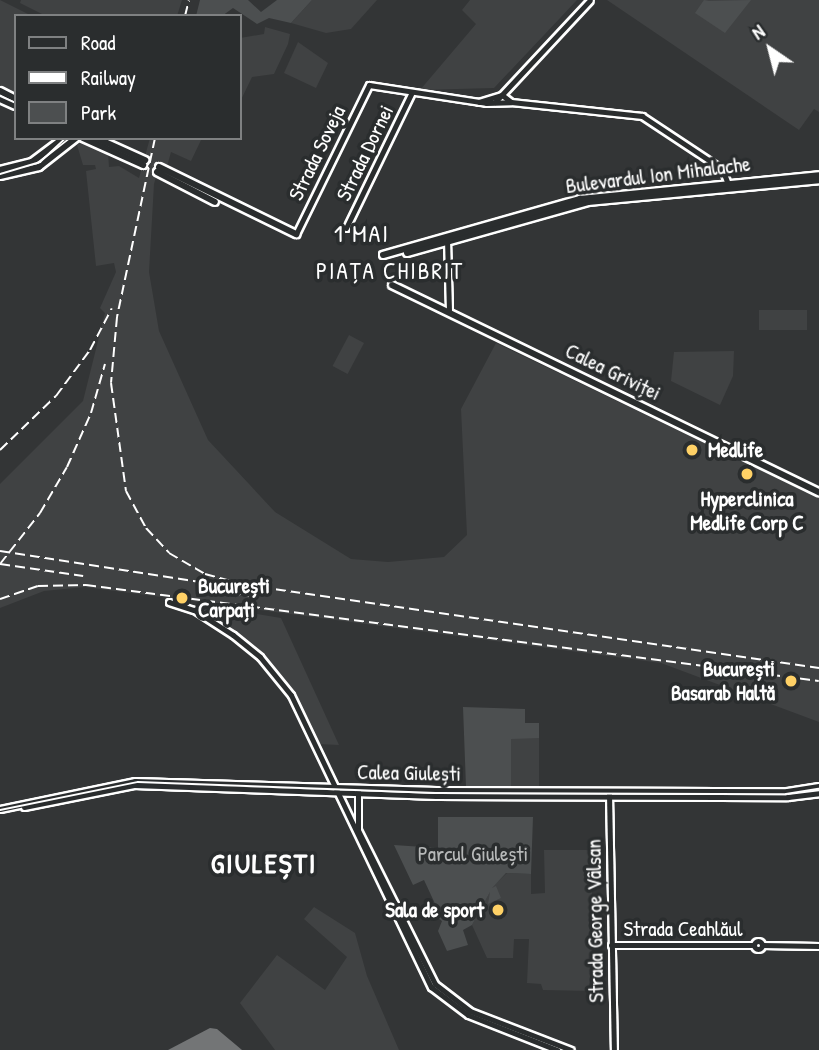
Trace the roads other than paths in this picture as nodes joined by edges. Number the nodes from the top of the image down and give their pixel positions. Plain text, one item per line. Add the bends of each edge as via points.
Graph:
1 (590, 0) edge
2 (412, 92) junction
3 (502, 95) junction
4 (477, 102) junction
5 (508, 102) junction
6 (494, 103) junction
7 (61, 140) edge
8 (73, 140) edge
9 (88, 140) edge
10 (100, 140) edge
11 (0, 170) edge
12 (158, 170) tunnel mouth
13 (724, 171) junction
14 (0, 176) edge
15 (819, 178) edge
16 (738, 182) junction
17 (726, 186) junction
18 (346, 228) dead end
19 (296, 234) joint
20 (447, 238) junction
21 (407, 253) dead end
22 (383, 255) dead end
23 (392, 285) dead end
24 (449, 313) junction
25 (819, 492) edge
26 (169, 602) dead end
27 (819, 786) edge
28 (335, 790) junction
29 (358, 791) junction
30 (819, 793) edge
31 (609, 794) junction
32 (0, 810) edge
33 (355, 827) junction
34 (611, 945) junction
35 (819, 946) edge
36 (555, 1048) edge
37 (571, 1050) edge
38 (614, 1050) edge

1 - 3 street
2 - 4 street
2 - 18 street, Strada Dornei
2 - 19 street, Strada Soveja via 367,86
3 - 4 street
3 - 5 street
3 - 6 street
4 - 6 street
5 - 6 street
5 - 13 street via 642,116
7 - 11 main road via 35,160
8 - 14 main road via 39,167
9 - 10 main road via 144,163
12 - 19 main road
13 - 16 street
13 - 17 street
15 - 16 main road, Bulevardul Ion Mihalache
15 - 17 main road, Bulevardul Ion Mihalache
16 - 17 main road, Bulevardul Ion Mihalache
17 - 20 main road, Bulevardul Ion Mihalache via 580,199
20 - 21 main road, Bulevardul Ion Mihalache
20 - 22 main road, Bulevardul Ion Mihalache
20 - 24 street
23 - 24 main road, Calea Griviței
24 - 25 main road, Calea Griviței
26 - 28 street via 198,612 260,657 291,695
27 - 31 street, Calea Giulești via 787,792
28 - 29 street, Calea Giulești
28 - 32 street, Calea Giulești via 134,785
28 - 33 street
29 - 31 street, Calea Giulești
29 - 33 street
30 - 31 street, Calea Giulești via 788,797
31 - 34 street, Strada George Vâlsan
33 - 36 street via 425,980 447,1002 473,1018
34 - 35 street, Strada Ceahlăul
34 - 38 street, Strada George Vâlsan
36 - 37 street

